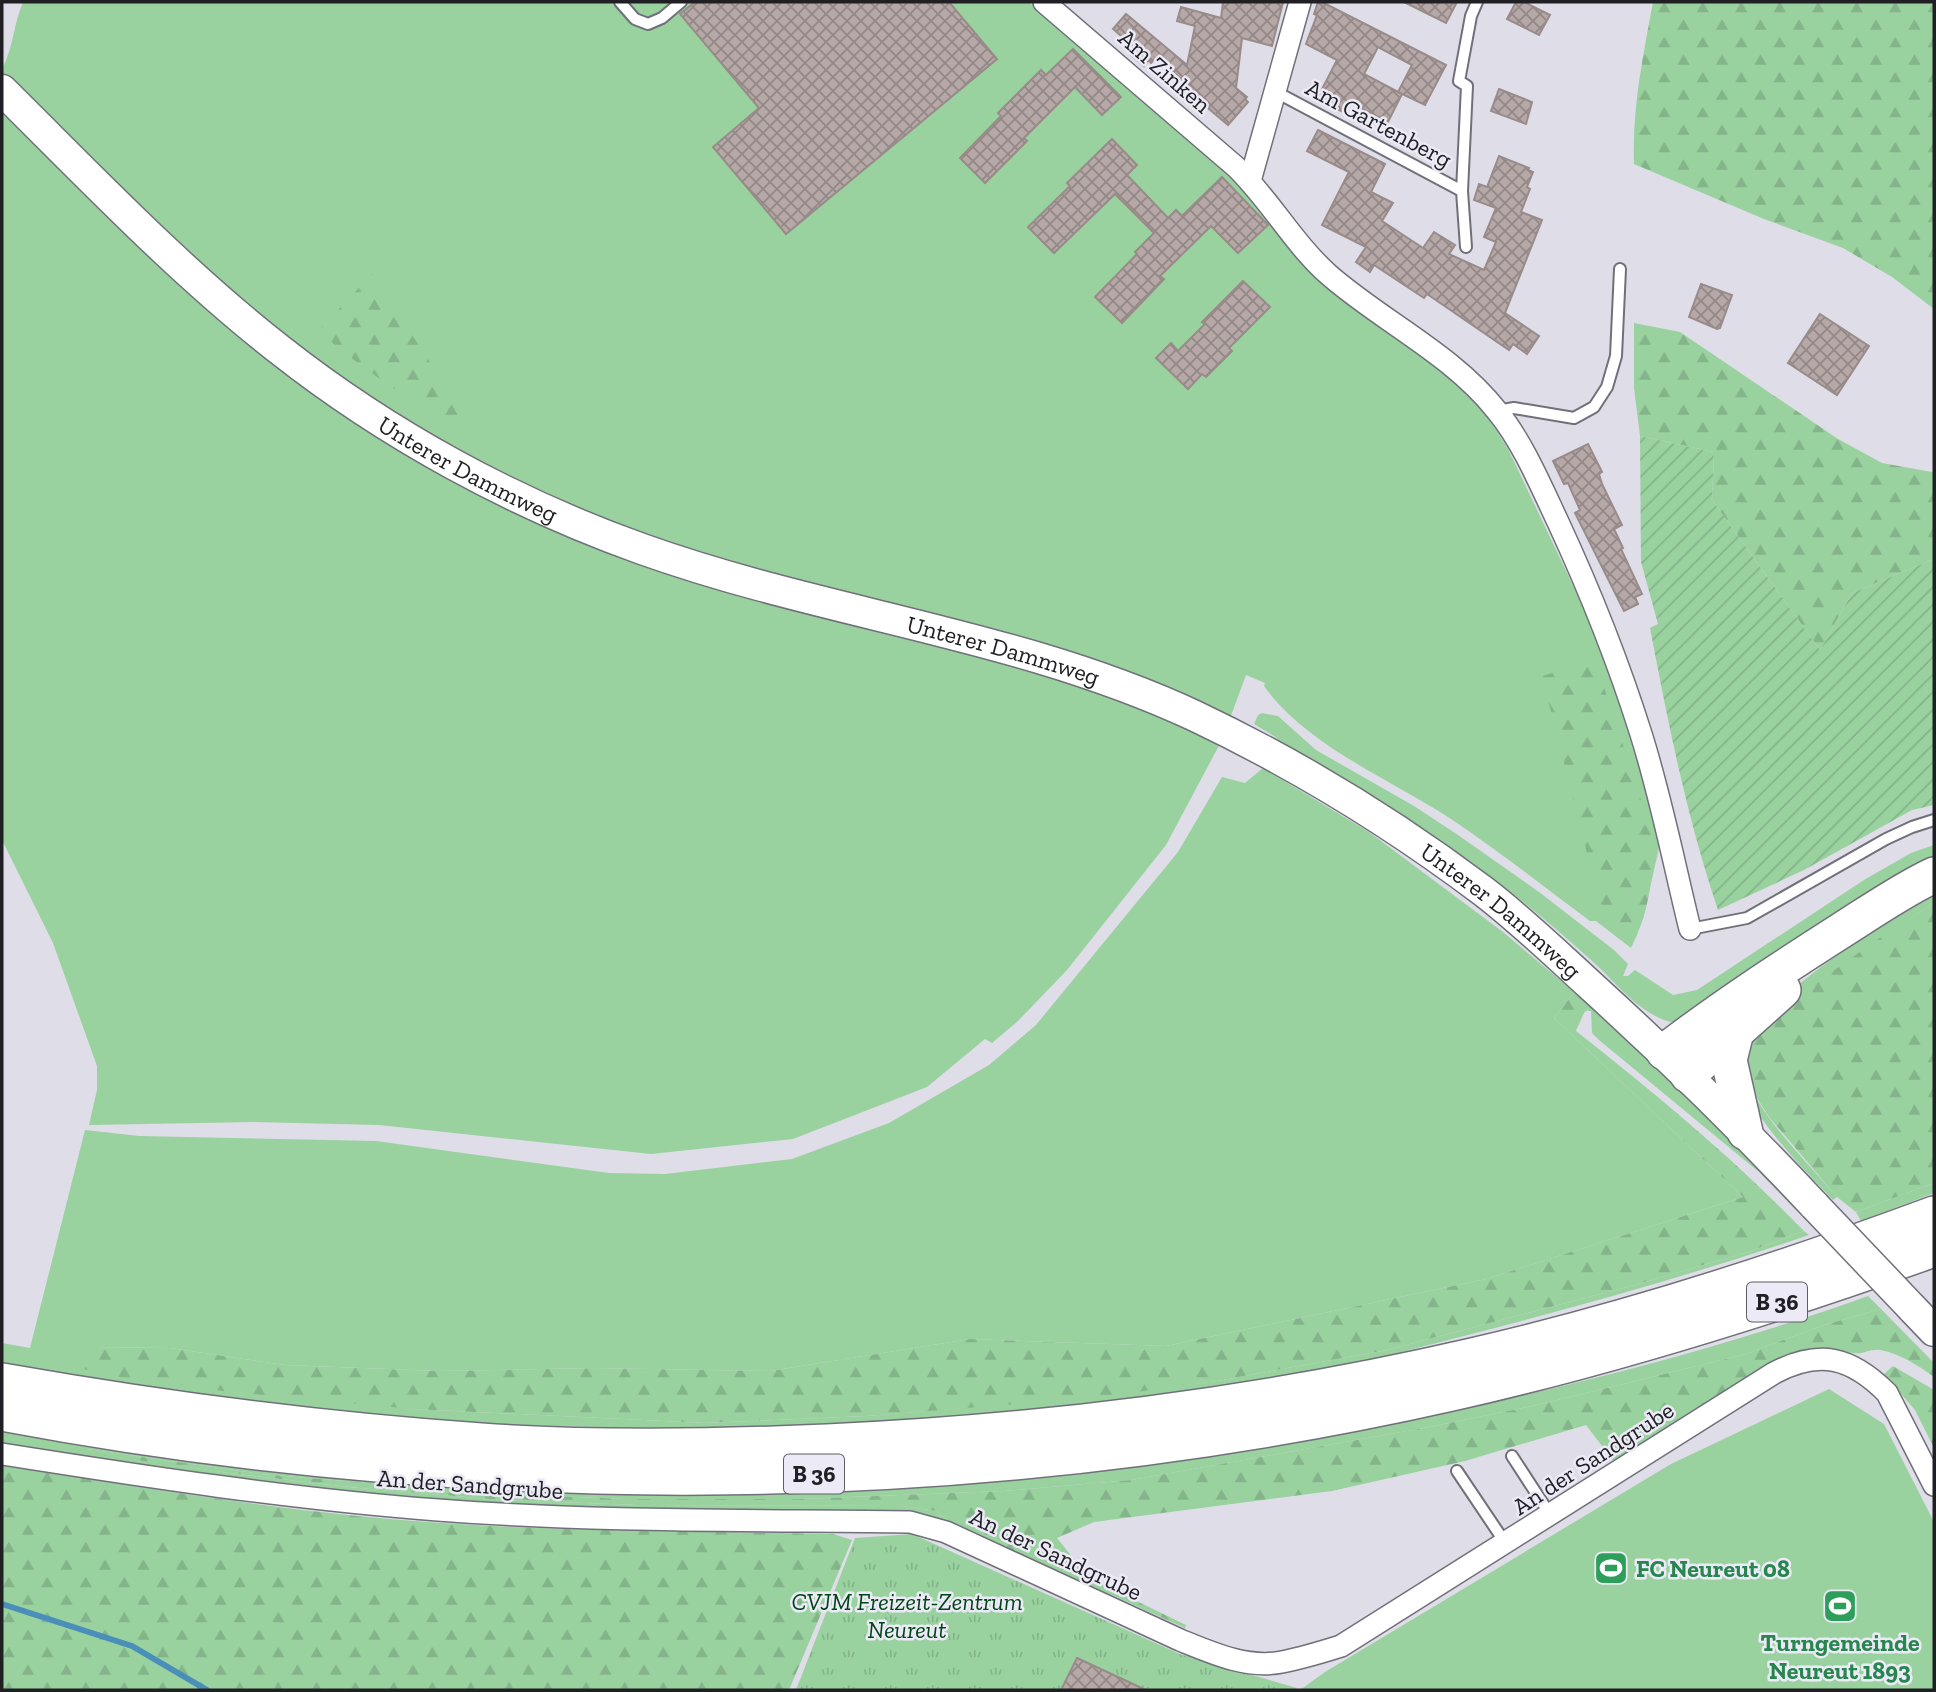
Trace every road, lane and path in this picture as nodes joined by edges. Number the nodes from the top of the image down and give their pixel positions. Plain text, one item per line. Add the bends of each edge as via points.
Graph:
1 (620, 2) edge
2 (681, 2) edge
3 (1044, 2) edge
4 (1300, 2) edge
5 (1477, 2) edge
6 (2, 90) edge
7 (1276, 92) junction
8 (1250, 181) junction
9 (1462, 191) junction
10 (1466, 247) dead end
11 (1620, 269) dead end
12 (1498, 411) junction
13 (1934, 820) edge
14 (1934, 875) edge
15 (1934, 889) edge
16 (1689, 929) joint
17 (1736, 1032) junction
18 (1676, 1063) junction
19 (1745, 1132) junction
20 (1932, 1223) edge
21 (1934, 1331) edge
22 (2, 1381) edge
23 (2, 1413) edge
24 (2, 1454) edge
25 (1512, 1456) dead end
26 (1457, 1471) dead end
27 (1934, 1485) edge
28 (1551, 1516) junction
29 (1506, 1544) junction

1 - 2 lane via 635,19 648,24
3 - 8 street, Am Zinken
4 - 7 street
5 - 9 lane, Am Gartenberg via 1459,81 1467,86
6 - 18 main road, Unterer Dammweg via 214,294 279,350 403,436 534,505 643,550 784,592 1055,662 1196,717 1301,771 1397,830 1486,894
7 - 8 street
7 - 9 lane, Am Gartenberg
8 - 12 street, Am Zinken via 1326,272 1466,379
9 - 10 lane, Am Gartenberg
11 - 12 lane via 1616,356 1601,399 1574,418 1514,408
12 - 16 street, Am Zinken via 1548,502 1607,637 1642,736
13 - 16 lane via 1886,839 1747,918
14 - 18 highway via 1730,1002
15 - 17 highway via 1810,968
17 - 18 highway
17 - 19 highway via 1729,1060
18 - 19 main road, Unterer Dammweg
19 - 21 main road, Unterer Dammweg, bridge
20 - 22 highway, B 36 via 1708,1293 1471,1356 1315,1389 1143,1415 993,1431 683,1446 486,1441 166,1409
20 - 23 highway, B 36 via 1728,1318 1618,1350 1452,1393 1306,1422 1020,1461 769,1477 487,1473 315,1460 156,1440
24 - 29 street, An der Sandgrube via 284,1495 438,1510 574,1518 910,1522 946,1532 1180,1640 1219,1656 1253,1663 1280,1663 1341,1646
25 - 28 lane
26 - 29 lane
27 - 28 street, An der Sandgrube via 1887,1393 1852,1366 1821,1358 1774,1373
28 - 29 street, An der Sandgrube

